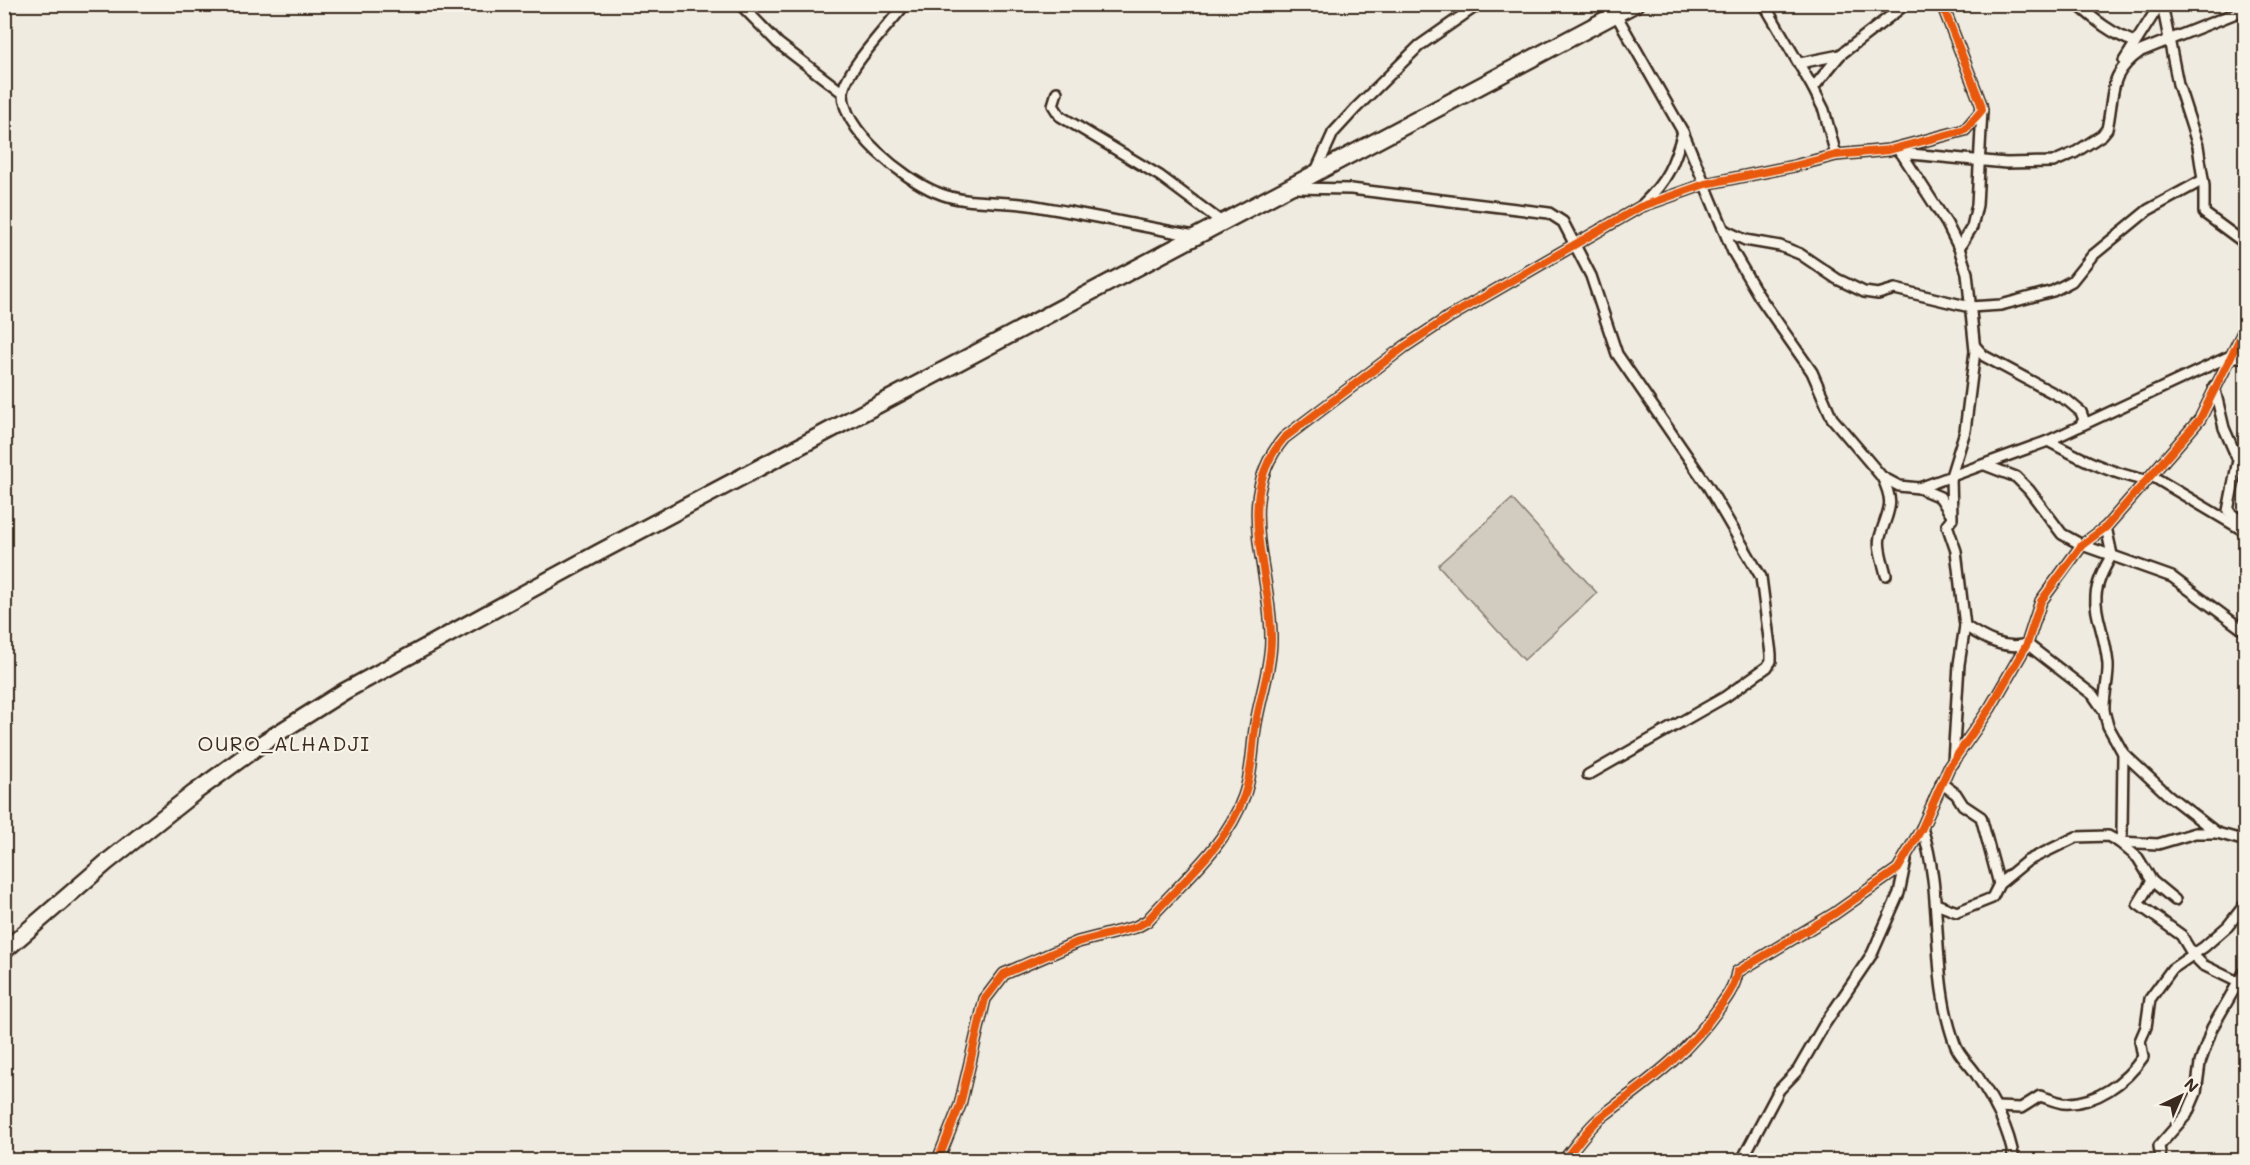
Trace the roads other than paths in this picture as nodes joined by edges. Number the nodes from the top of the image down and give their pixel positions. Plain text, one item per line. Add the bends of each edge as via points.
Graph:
1 (740, 4) edge
2 (905, 4) edge
3 (1479, 4) edge
4 (1635, 4) edge
5 (1764, 4) edge
6 (1906, 4) edge
7 (1942, 4) edge
8 (2161, 4) edge
9 (2082, 6) edge
10 (2246, 9) edge
11 (1613, 10) edge
12 (2169, 40) junction
13 (2135, 42) junction
14 (1840, 55) junction
15 (1800, 63) junction
16 (2122, 65) junction
17 (1814, 88) junction
18 (1057, 92) dead end
19 (843, 93) junction
20 (1982, 110) junction
21 (1683, 132) junction
22 (1890, 150) junction
23 (1902, 154) junction
24 (1836, 155) junction
25 (1981, 161) junction
26 (1315, 172) junction
27 (2203, 180) junction
28 (1704, 183) junction
29 (1288, 187) junction
30 (1640, 207) junction
31 (1223, 223) junction
32 (1724, 230) junction
33 (1197, 236) junction
34 (2246, 244) edge
35 (1576, 246) junction
36 (1959, 248) junction
37 (1970, 307) junction
38 (2246, 326) edge
39 (1975, 346) junction
40 (2228, 357) junction
41 (2246, 357) edge
42 (2214, 386) junction
43 (2080, 426) junction
44 (2048, 441) junction
45 (1985, 465) junction
46 (1951, 476) junction
47 (2152, 476) junction
48 (1882, 477) junction
49 (1919, 488) junction
50 (1952, 519) junction
51 (2246, 525) edge
52 (2106, 526) junction
53 (2246, 531) edge
54 (2082, 545) junction
55 (2112, 555) junction
56 (1886, 575) dead end
57 (1965, 626) junction
58 (2246, 632) edge
59 (2027, 644) junction
60 (2104, 711) junction
61 (2123, 753) junction
62 (1953, 764) junction
63 (1588, 775) dead end
64 (1941, 783) junction
65 (2194, 815) junction
66 (1922, 828) junction
67 (2195, 833) junction
68 (2217, 833) junction
69 (2246, 841) edge
70 (2119, 842) junction
71 (1906, 858) junction
72 (2152, 881) junction
73 (1999, 884) junction
74 (2175, 900) dead end
75 (2246, 903) edge
76 (1936, 904) junction
77 (4, 951) edge
78 (2193, 955) junction
79 (2246, 969) edge
80 (2242, 984) edge
81 (1996, 1107) junction
82 (938, 1161) edge
83 (1564, 1161) edge
84 (1742, 1161) edge
85 (2014, 1161) edge
86 (2161, 1161) edge

1 - 19 street via 778,43
2 - 19 street via 853,72
3 - 26 street via 1419,46 1356,108 1333,133
4 - 11 main road
5 - 15 street
6 - 14 street
7 - 20 street
8 - 12 street
8 - 13 street
9 - 13 street via 2119,37
10 - 12 street
11 - 21 street
11 - 26 main road
12 - 16 street via 2140,51
12 - 27 street via 2198,146
13 - 16 street
14 - 15 street
14 - 17 street
15 - 17 street
16 - 25 street via 2117,73 2107,129 2102,135 2053,162
17 - 24 street
18 - 31 street via 1053,105 1060,116 1160,176
19 - 33 street via 861,134 874,150 935,192
20 - 22 street via 1965,130
20 - 25 street
21 - 28 street
21 - 30 street via 1662,186
22 - 23 street
22 - 24 street
23 - 25 street
23 - 36 street
24 - 28 street
25 - 36 street via 1974,217
26 - 29 main road
27 - 34 street via 2204,213
27 - 37 street via 2148,210 2092,256 2072,281 2053,291 2001,305
28 - 30 street
28 - 32 street
29 - 31 main road
29 - 35 street via 1351,189 1549,213 1563,222
30 - 35 street
31 - 33 main road
32 - 37 street via 1745,240 1800,254 1864,292 1878,294 1895,289
32 - 48 street via 1759,296 1812,372 1832,418
33 - 77 main road via 345,691 264,742 194,793
35 - 63 street via 1591,276 1617,354 1709,488 1761,576 1771,654 1767,667 1744,685
35 - 82 street via 1449,317 1404,347 1284,438 1272,452 1256,509 1262,577 1271,604 1271,643 1244,797 1220,841 1147,921 1078,942 1004,974 995,984 985,999 960,1105
36 - 37 street via 1967,273
37 - 39 street
38 - 40 street
39 - 43 street via 1990,360 2068,401 2084,420
39 - 46 street via 1965,431
40 - 41 street
40 - 42 street
40 - 43 street
42 - 47 street via 2200,420
42 - 51 street via 2224,428 2238,460 2228,511
43 - 44 street
44 - 45 street
44 - 47 street via 2119,475 2145,480
45 - 46 street
45 - 54 street via 2016,477 2062,534
46 - 49 street
46 - 50 street
47 - 52 street
47 - 53 street
48 - 49 street via 1899,486
48 - 56 street via 1890,494 1891,510 1880,546
49 - 50 street via 1940,497
50 - 57 street via 1947,525 1956,551
52 - 54 street
52 - 55 street
54 - 55 street
54 - 59 street via 2041,600
55 - 58 street via 2172,577
55 - 60 street via 2096,589 2097,624 2108,664
57 - 59 street via 2002,644
57 - 62 street
59 - 60 street via 2092,695
59 - 62 street
60 - 61 street
61 - 65 street
61 - 70 street
62 - 64 street
64 - 66 street
64 - 73 street via 1981,817
65 - 67 street
65 - 68 street
66 - 71 street
66 - 76 street via 1930,853
67 - 68 street
67 - 70 street via 2158,844
68 - 69 street
70 - 72 street via 2138,858
70 - 73 street via 2108,836 2076,837 2027,861
71 - 83 street via 1887,878 1834,914 1737,972 1724,1002 1684,1053 1603,1115
71 - 84 street via 1899,893 1872,954 1798,1071 1779,1090
72 - 74 street
72 - 78 street via 2138,904 2181,935
73 - 76 street via 1992,898 1957,912
75 - 78 street via 2228,926
76 - 81 street via 1944,1001 1954,1044
78 - 80 street via 2213,972
78 - 81 street via 2172,969 2150,999 2140,1041 2143,1057 2123,1079 2100,1095 2082,1101 2064,1103 2040,1096 2020,1108
79 - 80 street
80 - 86 street via 2212,1028 2200,1063 2196,1093 2187,1114 2159,1146
81 - 85 street via 2011,1141

